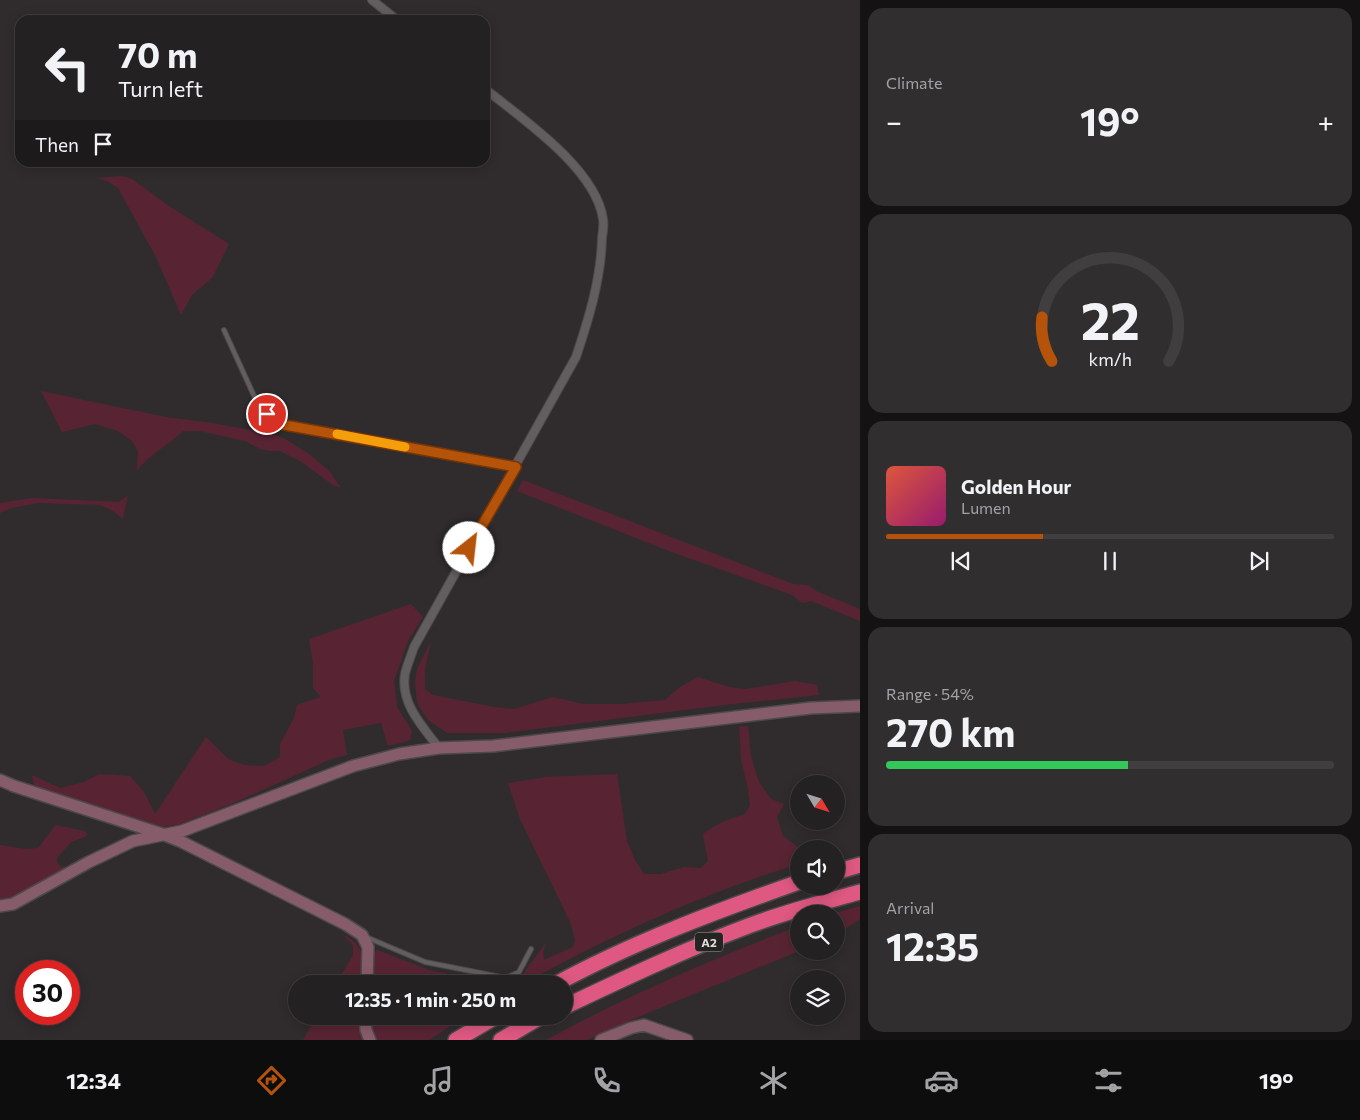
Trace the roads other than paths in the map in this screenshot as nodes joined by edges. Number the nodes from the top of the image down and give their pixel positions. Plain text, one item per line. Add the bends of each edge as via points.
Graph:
1 (372, 0) edge
2 (391, 15) edge
3 (490, 93) edge
4 (224, 330) dead end
5 (516, 467) junction
6 (860, 706) edge
7 (439, 748) junction
8 (0, 780) edge
9 (162, 834) junction
10 (860, 865) edge
11 (845, 869) edge
12 (790, 885) edge
13 (860, 892) edge
14 (0, 906) edge
15 (362, 935) junction
16 (531, 950) dead end
17 (367, 975) edge
18 (573, 976) edge
19 (573, 1002) edge
20 (366, 1025) edge
21 (482, 1025) edge
22 (527, 1025) edge
23 (370, 1040) edge
24 (456, 1040) edge
25 (501, 1040) edge
26 (601, 1040) edge
27 (687, 1040) edge

1 - 2 street
3 - 5 street via 535,128 579,170 594,193 603,219 598,283 576,357
4 - 5 lane via 256,398 279,424
5 - 7 street via 414,647 405,675 407,703
6 - 7 street via 811,708 493,746
7 - 9 street via 353,766 206,823
8 - 9 street
9 - 14 street via 134,841 12,904
9 - 15 street
10 - 11 highway
12 - 18 highway, A2 via 630,948
13 - 19 highway, A2 via 744,927
15 - 16 lane via 425,962 506,978 519,972
15 - 17 street via 368,947
20 - 23 street
21 - 24 highway
22 - 25 highway
26 - 27 street via 644,1025

